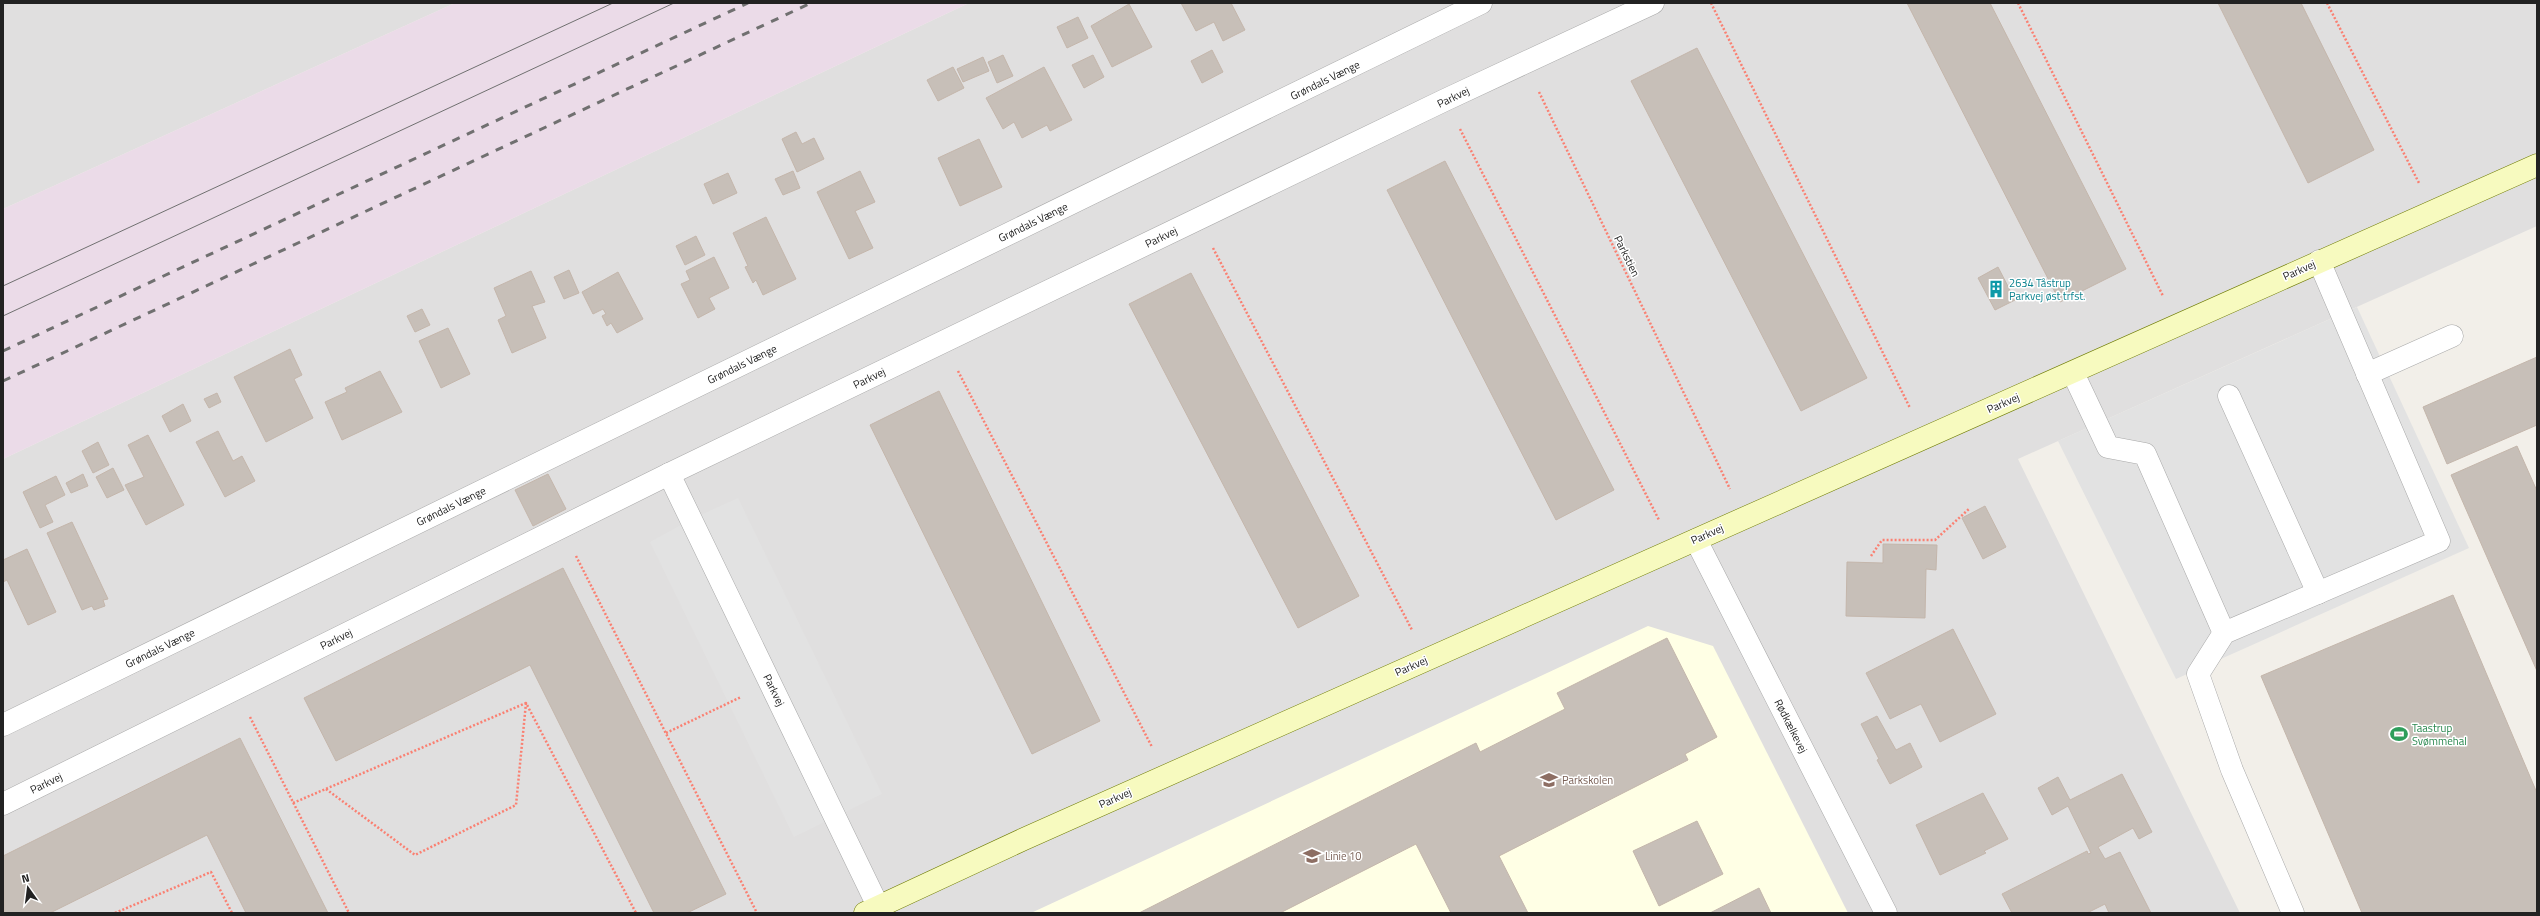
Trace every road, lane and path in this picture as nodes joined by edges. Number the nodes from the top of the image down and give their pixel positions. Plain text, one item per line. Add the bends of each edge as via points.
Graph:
1 (1482, 3) edge
2 (1653, 3) edge
3 (1711, 3) edge
4 (2018, 3) edge
5 (2327, 3) edge
6 (1524, 62) junction
7 (1445, 100) junction
8 (2537, 164) edge
9 (2433, 211) junction
10 (1198, 219) junction
11 (2319, 262) junction
12 (2177, 324) junction
13 (2452, 336) dead end
14 (943, 342) junction
15 (2073, 373) junction
16 (2367, 374) junction
17 (2229, 396) dead end
18 (1924, 437) junction
19 (669, 474) junction
20 (1970, 508) dead end
21 (1744, 518) junction
22 (562, 527) junction
23 (1696, 540) junction
24 (1673, 549) junction
25 (1871, 556) dead end
26 (2318, 593) junction
27 (2224, 633) junction
28 (1427, 659) junction
29 (770, 683) junction
30 (235, 689) junction
31 (526, 703) junction
32 (3, 725) edge
33 (666, 733) junction
34 (1166, 776) junction
35 (325, 789) junction
36 (293, 803) junction
37 (3, 804) edge
38 (871, 910) edge
39 (114, 913) edge
40 (232, 913) edge
41 (349, 913) edge
42 (636, 913) edge
43 (757, 913) edge
44 (1886, 913) edge
45 (2293, 913) edge

1 - 32 street, Grøndals Vænge
2 - 6 street, Parkvej
3 - 18 path
4 - 12 path
5 - 9 path
6 - 7 street, Parkvej
6 - 21 path, Parkstien
7 - 10 street, Parkvej
7 - 24 path
8 - 9 street, Parkvej
9 - 11 street, Parkvej
10 - 14 street, Parkvej
10 - 28 path
11 - 12 street, Parkvej
11 - 16 street
12 - 15 street, Parkvej
13 - 16 street
14 - 19 street, Parkvej
14 - 34 path
15 - 18 street, Parkvej
15 - 27 street via 2108,447 2145,454
16 - 26 street via 2439,541
17 - 26 street
18 - 21 street, Parkvej
19 - 22 street, Parkvej
19 - 29 street, Parkvej
20 - 25 path via 1935,540 1882,540
21 - 23 street, Parkvej
22 - 30 street, Parkvej
22 - 33 path
23 - 24 street, Parkvej
23 - 44 street, Rødkælkevej
24 - 28 street, Parkvej
26 - 27 street
27 - 45 street via 2198,674 2232,770
28 - 34 street, Parkvej
29 - 33 path
29 - 38 street, Parkvej
30 - 36 path
30 - 37 street, Parkvej
31 - 35 path
31 - 35 path via 516,805 415,855
31 - 42 path
33 - 43 path
34 - 38 street, Parkvej
35 - 36 path
36 - 41 path
39 - 40 path via 211,872

